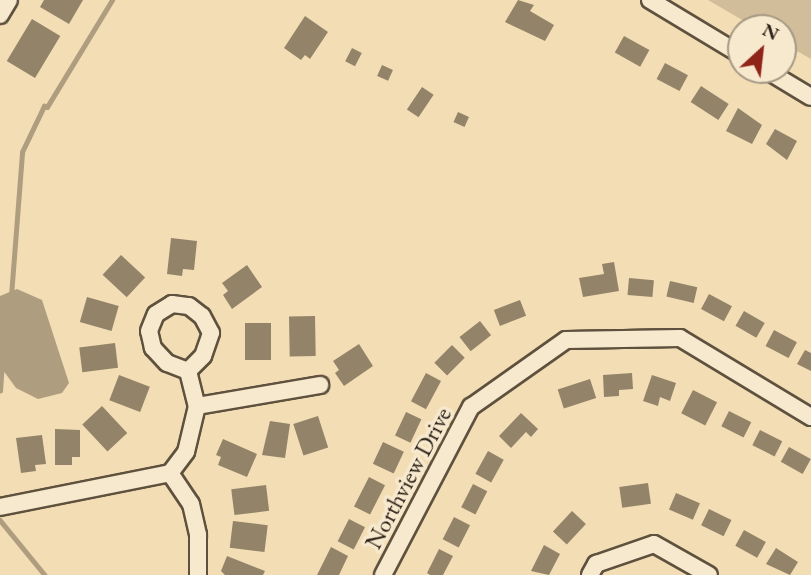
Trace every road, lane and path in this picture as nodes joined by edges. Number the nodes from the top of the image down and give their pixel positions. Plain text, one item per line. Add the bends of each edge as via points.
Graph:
1 (9, 0) edge
2 (650, 0) edge
3 (0, 15) edge
4 (727, 47) edge
5 (789, 84) edge
6 (811, 97) edge
7 (188, 371) dead end
8 (320, 386) dead end
9 (197, 406) junction
10 (811, 417) edge
11 (170, 473) junction
12 (0, 507) edge
13 (198, 575) edge
14 (383, 575) edge
15 (590, 575) edge
16 (709, 575) edge

1 - 3 street
2 - 4 street
5 - 6 street
7 - 9 street
8 - 9 street
9 - 11 street via 187,452
10 - 14 street, Northview Drive via 680,338 566,340 471,407
11 - 12 street
11 - 13 street via 191,504 198,535
15 - 16 street via 596,564 654,544

